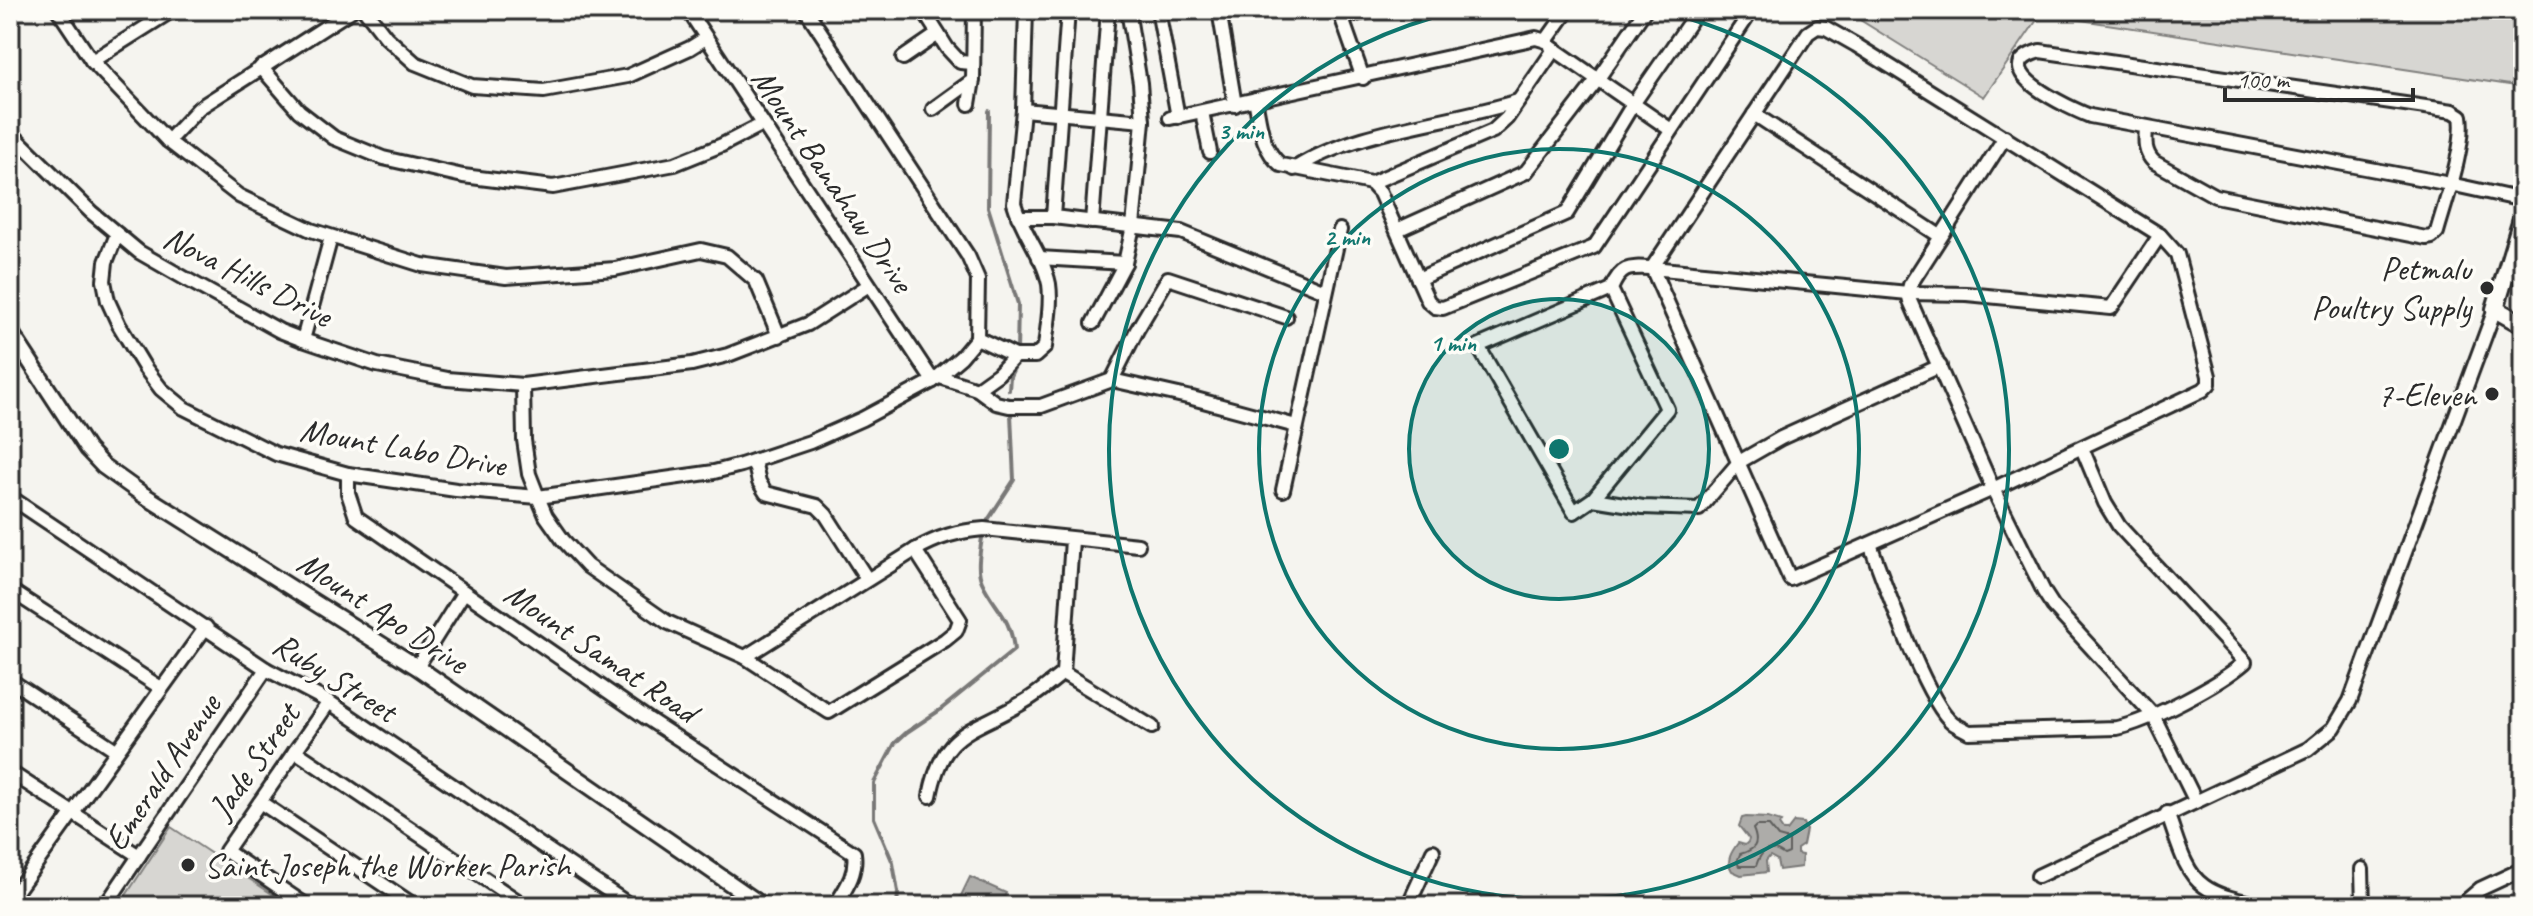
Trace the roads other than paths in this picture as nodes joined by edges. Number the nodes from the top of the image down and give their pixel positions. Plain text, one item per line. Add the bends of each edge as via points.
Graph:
1 (58, 10) edge
2 (173, 10) edge
3 (352, 10) edge
4 (365, 10) edge
5 (688, 10) edge
6 (806, 10) edge
7 (923, 10) edge
8 (974, 10) edge
9 (1026, 10) edge
10 (1068, 10) edge
11 (1108, 10) edge
12 (1128, 10) edge
13 (1158, 10) edge
14 (1219, 10) edge
15 (1375, 10) edge
16 (1568, 10) edge
17 (1645, 10) edge
18 (1698, 10) edge
19 (1752, 10) edge
20 (1340, 13) edge
21 (938, 34) junction
22 (706, 38) junction
23 (1550, 46) junction
24 (903, 58) dead end
25 (92, 61) junction
26 (973, 63) junction
27 (261, 67) junction
28 (1363, 78) junction
29 (973, 80) junction
30 (1597, 80) junction
31 (1255, 99) junction
32 (1518, 101) junction
33 (969, 104) dead end
34 (1633, 104) junction
35 (1235, 105) junction
36 (933, 109) dead end
37 (1023, 110) junction
38 (1060, 112) junction
39 (1202, 112) junction
40 (1754, 114) junction
41 (1099, 115) junction
42 (1143, 121) junction
43 (761, 125) junction
44 (2146, 128) junction
45 (1671, 130) junction
46 (10, 132) edge
47 (2005, 137) junction
48 (168, 141) junction
49 (1210, 152) dead end
50 (1294, 169) junction
51 (1371, 183) junction
52 (2450, 184) junction
53 (2523, 200) edge
54 (2523, 216) edge
55 (1018, 217) junction
56 (1053, 217) junction
57 (1092, 222) junction
58 (1133, 226) junction
59 (1340, 230) dead end
60 (1397, 230) junction
61 (117, 234) junction
62 (2160, 235) junction
63 (1940, 236) junction
64 (331, 237) junction
65 (1039, 258) junction
66 (1125, 263) junction
67 (1652, 268) junction
68 (1418, 279) junction
69 (869, 285) junction
70 (1611, 289) junction
71 (1325, 291) junction
72 (1908, 293) junction
73 (2495, 309) junction
74 (1286, 317) dead end
75 (1093, 323) dead end
76 (2523, 325) edge
77 (10, 331) edge
78 (779, 336) junction
79 (977, 338) junction
80 (303, 340) junction
81 (1015, 356) junction
82 (1940, 366) junction
83 (937, 379) junction
84 (1112, 380) junction
85 (523, 385) junction
86 (977, 389) junction
87 (1296, 426) junction
88 (2082, 448) junction
89 (754, 461) junction
90 (1739, 462) junction
91 (348, 474) junction
92 (1993, 489) junction
93 (1283, 490) dead end
94 (10, 497) edge
95 (538, 497) junction
96 (1593, 499) junction
97 (1072, 540) junction
98 (1870, 544) junction
99 (1138, 545) dead end
100 (915, 550) junction
101 (867, 579) junction
102 (10, 590) edge
103 (464, 592) junction
104 (206, 627) junction
105 (745, 657) junction
106 (417, 667) junction
107 (266, 669) junction
108 (1063, 673) junction
109 (10, 680) edge
110 (161, 688) junction
111 (329, 702) junction
112 (2153, 715) junction
113 (1152, 727) dead end
114 (116, 750) junction
115 (295, 751) junction
116 (12, 777) edge
117 (930, 796) dead end
118 (2195, 800) junction
119 (260, 802) junction
120 (75, 813) junction
121 (2167, 813) junction
122 (1433, 851) dead end
123 (139, 856) junction
124 (2362, 869) dead end
125 (2523, 869) edge
126 (2038, 876) dead end
127 (10, 900) edge
128 (105, 906) edge
129 (307, 906) edge
130 (415, 906) edge
131 (525, 906) edge
132 (631, 906) edge
133 (763, 906) edge
134 (835, 906) edge
135 (1408, 906) edge
136 (2264, 906) edge
137 (2363, 906) edge
138 (2460, 906) edge

1 - 25 street
2 - 25 street
3 - 27 street
4 - 22 street via 415,63 472,86 544,91 628,76
5 - 22 street, Mount Banahaw Drive
6 - 79 street via 968,256 978,279
7 - 21 street
8 - 26 street
9 - 37 street
10 - 38 street
11 - 41 street
12 - 42 street
13 - 39 street via 1174,117
14 - 35 street
15 - 20 street
16 - 23 street
17 - 30 street
18 - 34 street
19 - 45 street
20 - 28 street
21 - 24 street
21 - 26 street via 960,62
22 - 43 street, Mount Banahaw Drive
23 - 28 street via 1536,38
23 - 30 street
23 - 32 street
25 - 48 street
26 - 29 street
27 - 43 street via 299,111 334,138 383,158 463,176 553,187 675,164
27 - 48 street via 199,108
28 - 31 street
29 - 33 street
29 - 36 street
30 - 34 street
30 - 60 street via 1526,172
31 - 35 street
31 - 50 street via 1270,157
32 - 50 street via 1359,140
32 - 51 street via 1493,131
34 - 45 street
34 - 68 street via 1567,213
35 - 39 street
37 - 38 street
37 - 55 street via 1014,203
38 - 41 street
38 - 56 street
39 - 49 street
40 - 47 street via 1817,27 1856,45
40 - 63 street
40 - 67 street
41 - 42 street
41 - 57 street
42 - 58 street
43 - 69 street, Mount Banahaw Drive
44 - 52 street
44 - 52 street via 2145,146 2154,162 2215,196 2426,238 2437,232
44 - 52 street via 2070,108 2024,78 2023,60 2040,51 2453,111 2463,126
45 - 68 street via 1594,247 1443,308 1428,301
46 - 61 street, Nova Hills Drive
47 - 62 street
47 - 63 street
48 - 64 street via 239,196
50 - 51 street
51 - 60 street
52 - 53 street
54 - 73 main road
55 - 56 street
55 - 65 street
56 - 57 street
57 - 58 street
58 - 66 street
58 - 71 street via 1181,232
59 - 71 street
60 - 68 street
61 - 80 street, Nova Hills Drive via 186,279
61 - 91 street, Mount Labo Drive via 106,262 108,301 161,389 184,408 276,454
62 - 72 street via 2111,308
62 - 88 street via 2177,254 2209,384
63 - 72 street
64 - 78 street via 422,265 506,277 615,269 701,250 727,256 756,281
64 - 80 street
65 - 66 street
65 - 81 street via 1049,285 1045,347 1035,356
66 - 75 street
67 - 70 street via 1624,269
67 - 72 street
67 - 90 street
69 - 78 street, Nova Hills Drive
69 - 83 street, Mount Banahaw Drive
70 - 96 street via 1667,409
70 - 96 street via 1478,346 1574,512
71 - 87 street
72 - 82 street
73 - 76 main road
73 - 118 street via 2343,716 2308,749
74 - 84 street via 1168,278
77 - 106 street, Mount Apo Drive via 69,424 103,466
78 - 85 street, Nova Hills Drive via 692,364
79 - 81 street
79 - 83 street, Mount Labo Drive
80 - 85 street, Nova Hills Drive via 377,365 447,379
81 - 86 street
82 - 90 street
82 - 92 street
83 - 86 street
83 - 89 street, Mount Labo Drive via 862,419
84 - 86 street via 1041,406 996,403
84 - 87 street
85 - 95 street via 524,440
87 - 93 street
88 - 92 street
88 - 112 street via 2119,526 2245,662
89 - 95 street, Mount Labo Drive via 714,472
89 - 101 street via 766,493 817,506 826,515
90 - 96 street via 1699,509
90 - 98 street via 1790,579
91 - 95 street, Mount Labo Drive
91 - 103 street, Mount Samat Road via 356,517
92 - 98 street
92 - 112 street via 2053,606
94 - 104 street, Ruby Street
95 - 105 street via 546,516 587,566 667,622
97 - 99 street
97 - 100 street via 984,529 936,538
97 - 108 street
98 - 112 street via 1921,668 1952,722 1969,732 2117,728
100 - 101 street
100 - 105 street via 960,620 945,640 829,712
101 - 105 street
102 - 110 street
103 - 106 street
103 - 134 street, Mount Samat Road via 854,853 850,883
104 - 107 street, Ruby Street
104 - 110 street
106 - 133 street, Mount Apo Drive
107 - 111 street, Ruby Street
107 - 123 street, Emerald Avenue
108 - 113 street
108 - 117 street via 1024,702 962,734 941,757
109 - 114 street
110 - 114 street
111 - 115 street, Jade Street
111 - 132 street, Ruby Street
112 - 118 street
114 - 120 street
115 - 119 street, Jade Street
115 - 131 street
116 - 120 street
118 - 121 street
119 - 129 street, Jade Street via 226,851
119 - 130 street
120 - 123 street
120 - 127 street
121 - 126 street
121 - 136 street via 2199,883
122 - 135 street
123 - 128 street, Emerald Avenue
124 - 137 street
125 - 138 street via 2480,889

